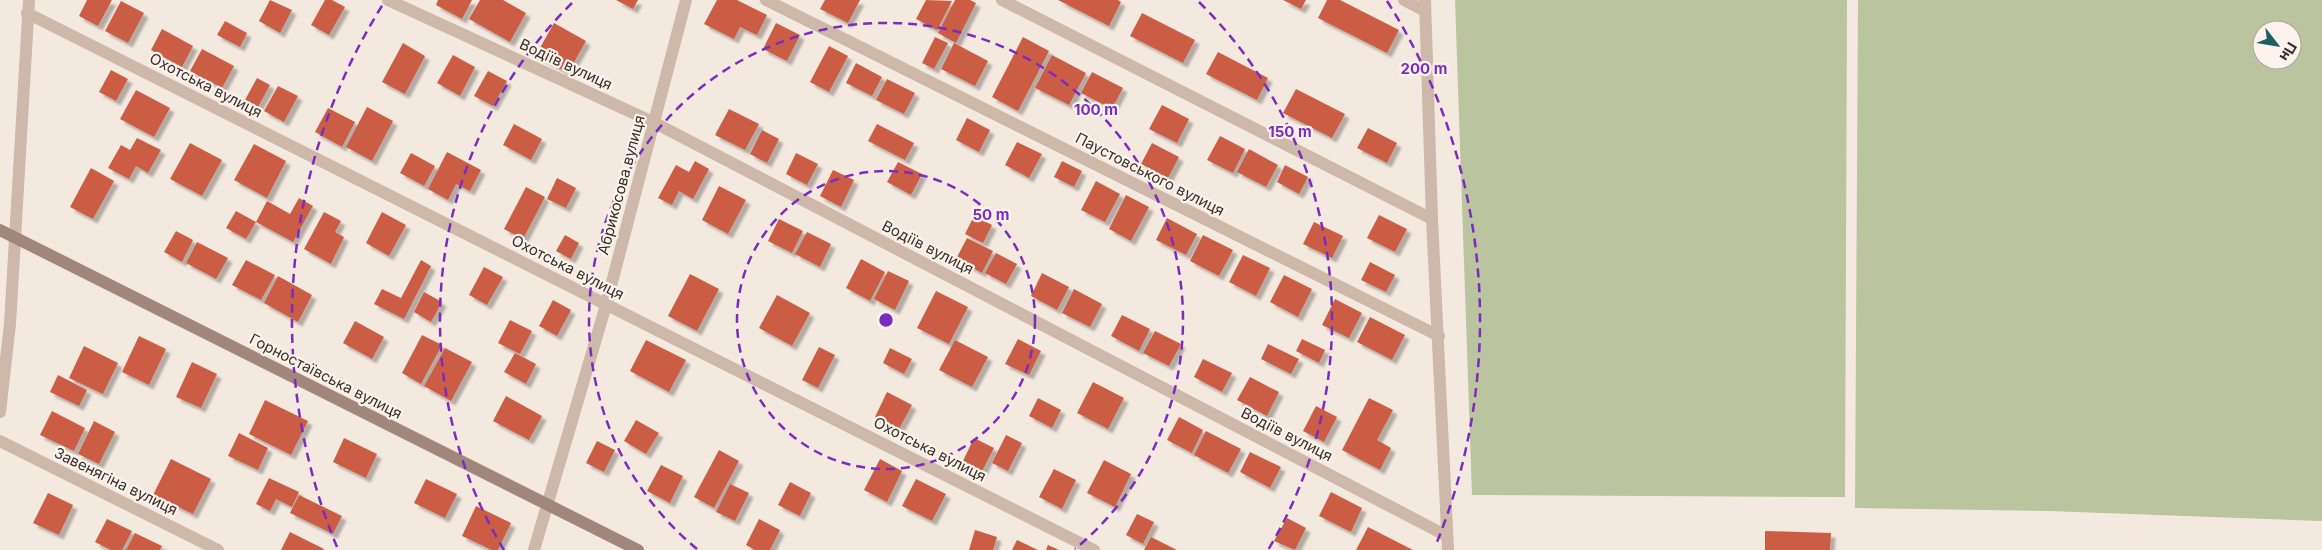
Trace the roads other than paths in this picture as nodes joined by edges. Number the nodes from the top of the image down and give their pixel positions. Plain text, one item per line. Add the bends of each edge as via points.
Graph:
1 (29, 0) edge
2 (388, 0) edge
3 (686, 0) edge
4 (766, 0) edge
5 (1002, 0) edge
6 (1404, 0) edge
7 (1425, 5) edge
8 (27, 13) junction
9 (655, 123) junction
10 (1432, 219) junction
11 (0, 230) edge
12 (14, 237) junction
13 (606, 305) junction
14 (1439, 336) junction
15 (0, 412) edge
16 (0, 441) edge
17 (546, 504) junction
18 (1447, 536) junction
19 (218, 550) edge
20 (534, 550) edge
21 (638, 550) edge
22 (1094, 550) edge
23 (1448, 550) edge

1 - 8 street
2 - 9 street, Водіїв вулиця
3 - 9 street, Абрикосова вулиця
4 - 14 street, Паустовського вулиця
5 - 10 street
6 - 7 street
7 - 10 street
8 - 12 street
8 - 13 street, Охотська вулиця
9 - 13 street, Абрикосова вулиця
9 - 18 street, Водіїв вулиця
10 - 14 street
11 - 12 main road, Горностаївська вулиця
12 - 15 street via 10,324
12 - 17 main road, Горностаївська вулиця
13 - 17 street, Абрикосова вулиця
13 - 22 street, Охотська вулиця
14 - 18 street
16 - 19 street, Завенягіна вулиця
17 - 20 street, Абрикосова вулиця
17 - 21 main road, Горностаївська вулиця
18 - 23 street

